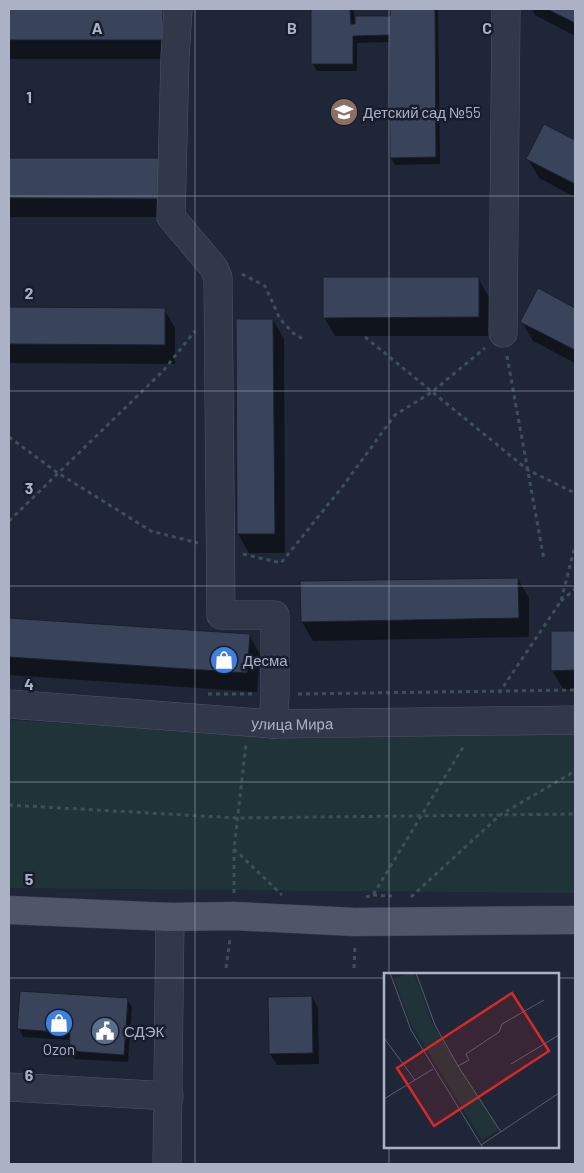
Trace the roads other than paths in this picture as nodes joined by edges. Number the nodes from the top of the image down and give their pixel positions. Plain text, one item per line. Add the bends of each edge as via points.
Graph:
1 (178, 9) edge
2 (506, 9) edge
3 (503, 333) road end
4 (9, 704) edge
5 (575, 720) edge
6 (260, 724) junction
7 (9, 910) edge
8 (170, 917) junction
9 (575, 920) edge
10 (9, 1087) edge
11 (169, 1096) junction
12 (168, 1164) edge

1 - 6 street via 170,217 214,268 218,278 221,615 275,615 274,694
2 - 3 street
4 - 6 street, улица Мира
5 - 6 street, улица Мира
7 - 8 main road
8 - 9 main road via 233,916 355,922
8 - 11 street
10 - 11 street
11 - 12 street

